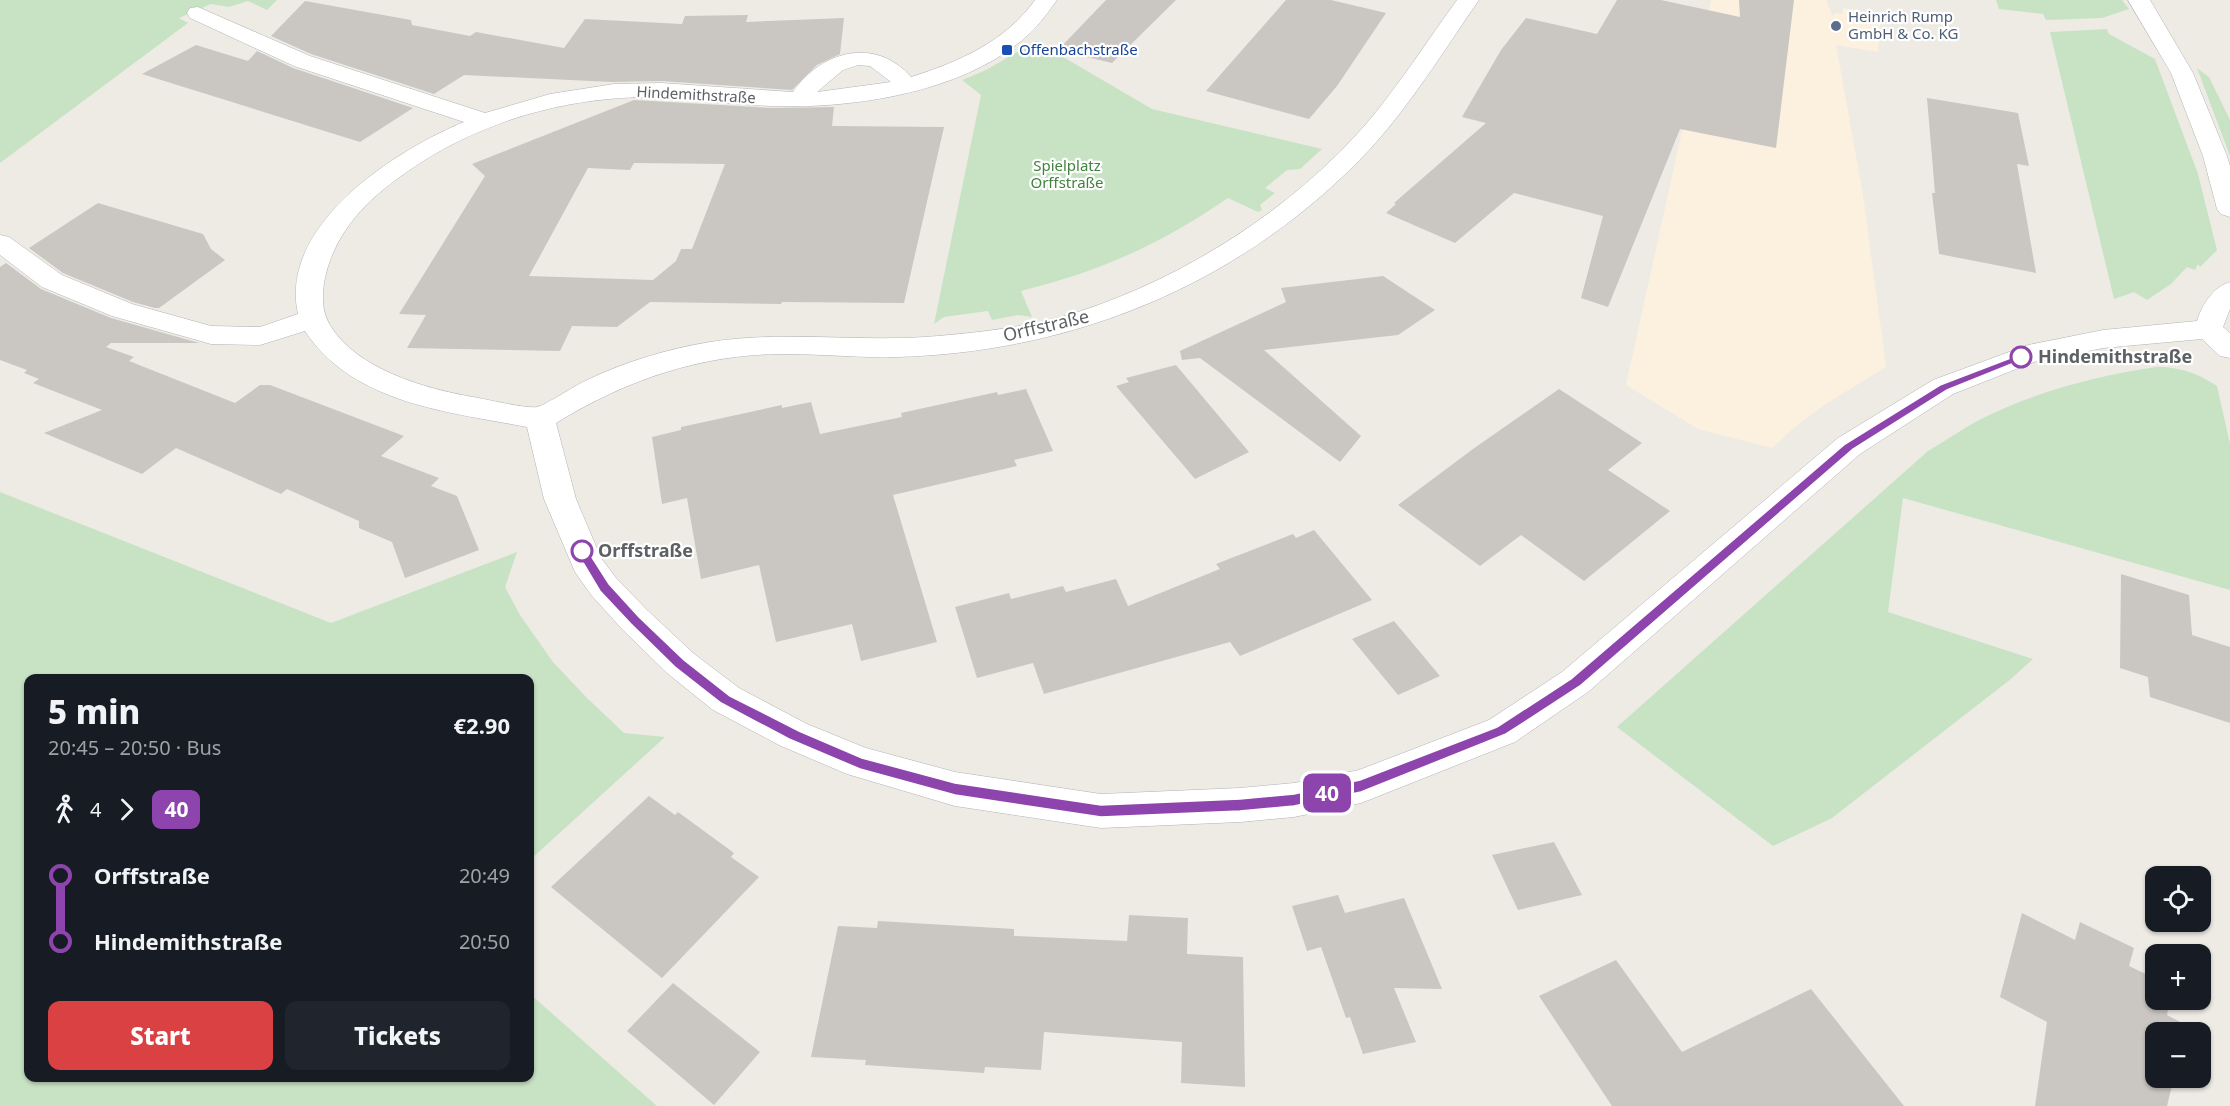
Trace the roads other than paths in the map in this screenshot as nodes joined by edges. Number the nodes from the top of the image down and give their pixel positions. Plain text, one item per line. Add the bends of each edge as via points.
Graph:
1 (1046, 0) edge
2 (2139, 0) edge
3 (1454, 9) edge
4 (198, 13) dead end
5 (486, 121) junction
6 (2230, 208) edge
7 (0, 243) edge
8 (2230, 291) edge
9 (311, 319) junction
10 (2219, 339) edge
11 (540, 419) junction

1 - 5 street, Hindemithstraße via 1015,34 980,57 906,85 860,93 767,99 695,92 586,94
2 - 6 street via 2182,73 2215,156
3 - 11 street, Orffstraße via 1377,124 1330,173 1273,220 1206,266 1135,299 1086,318 955,344 850,348 768,345 664,359 572,399
4 - 5 street via 302,62
5 - 9 street, Hindemithstraße via 443,139 386,175 337,222 324,239 311,279
7 - 9 street via 52,281 122,310 211,335 260,336
8 - 10 street via 2214,311
9 - 11 street via 327,343 372,377 397,389
10 - 11 street via 2103,339 2028,354 1943,387 1849,446 1575,682 1502,730 1361,786 1294,800 1240,805 1101,811 955,789 860,763 734,704 680,663 604,587 588,563 560,499

